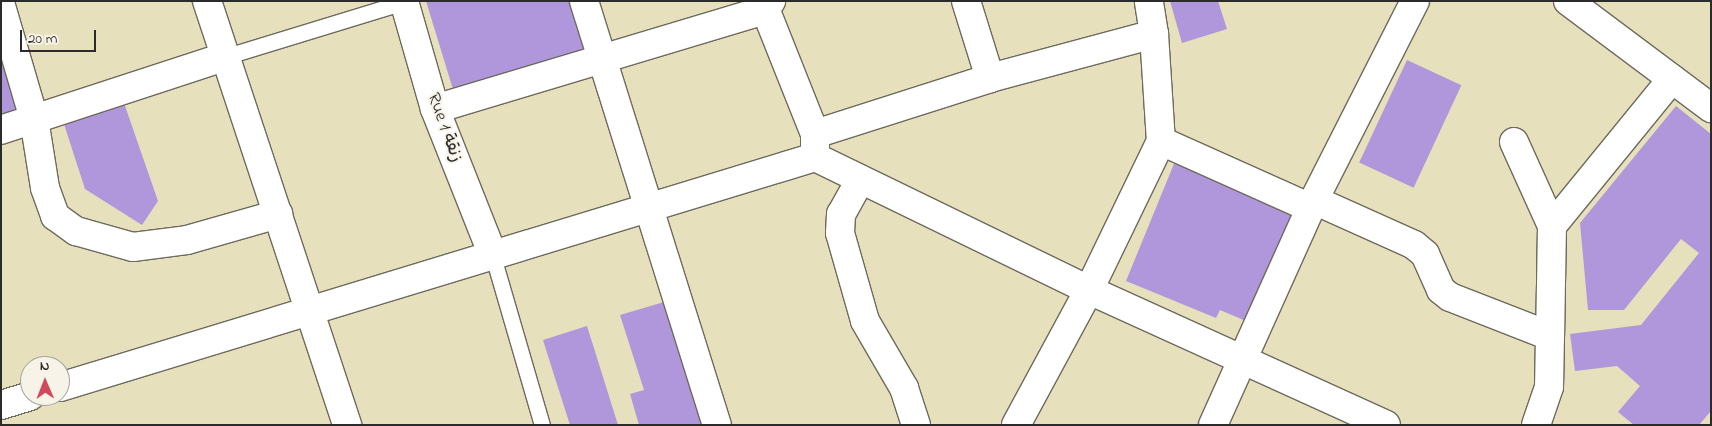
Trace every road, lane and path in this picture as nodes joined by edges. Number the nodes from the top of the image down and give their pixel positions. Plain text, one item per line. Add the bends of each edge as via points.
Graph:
1 (207, 1) edge
2 (584, 1) edge
3 (966, 1) edge
4 (1149, 1) edge
5 (1568, 1) edge
6 (404, 2) edge
7 (766, 4) edge
8 (1406, 5) edge
9 (1, 6) edge
10 (1154, 34) junction
11 (224, 57) junction
12 (602, 57) junction
13 (990, 78) junction
14 (1672, 79) junction
15 (1711, 108) edge
16 (435, 109) junction
17 (34, 119) junction
18 (1, 130) edge
19 (1161, 141) junction
20 (1514, 142) dead end
21 (815, 146) junction
22 (858, 182) junction
23 (1312, 204) junction
24 (650, 206) junction
25 (278, 214) junction
26 (1552, 226) junction
27 (492, 252) junction
28 (1089, 290) junction
29 (312, 312) junction
30 (1550, 336) junction
31 (1242, 357) junction
32 (70, 384) edge
33 (20, 399) edge
34 (1, 405) edge
35 (347, 425) edge
36 (542, 425) edge
37 (717, 425) edge
38 (916, 425) edge
39 (1016, 425) edge
40 (1212, 425) edge
41 (1386, 425) edge
42 (1536, 425) edge

1 - 11 street
2 - 12 street
3 - 13 street
4 - 10 street
5 - 14 street
6 - 11 lane
6 - 16 street, Rue 1 زنقة
7 - 12 street
7 - 21 street
8 - 23 street
9 - 17 street
10 - 13 street
10 - 19 street
11 - 17 street
11 - 25 street
12 - 16 street
12 - 24 street
13 - 21 street
14 - 15 street
14 - 26 street
16 - 27 street, Rue 1 زنقة
17 - 18 street
17 - 25 street via 51,206 55,216 76,231 133,247 156,246
19 - 23 street
19 - 28 street
20 - 26 street
21 - 22 street
21 - 24 street
22 - 28 street
22 - 38 street via 841,214 840,233 865,321 904,388
23 - 30 street via 1414,245 1425,254 1441,290 1450,297
23 - 31 street
24 - 27 street
24 - 37 street
25 - 29 street
26 - 30 street
27 - 29 street
27 - 36 lane
28 - 31 street
28 - 39 street
29 - 32 street
29 - 35 street
30 - 42 street via 1549,387
31 - 40 street
31 - 41 street
33 - 34 street

